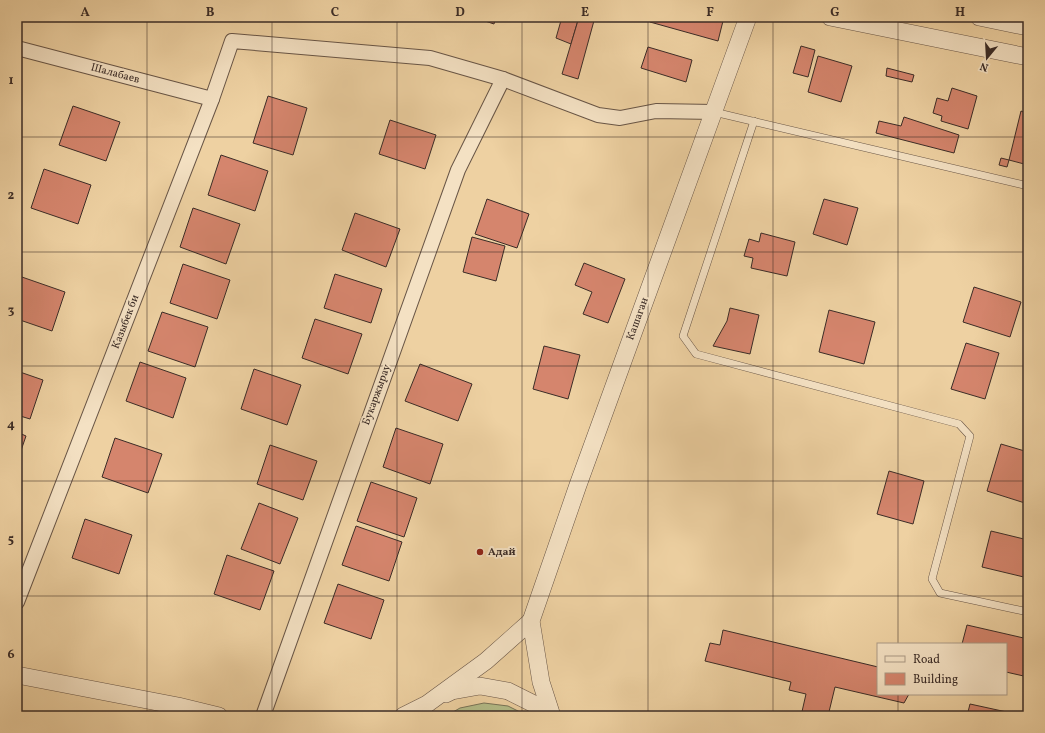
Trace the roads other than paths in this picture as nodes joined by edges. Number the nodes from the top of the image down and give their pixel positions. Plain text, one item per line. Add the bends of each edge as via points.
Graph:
1 (748, 17) edge
2 (830, 17) edge
3 (980, 17) edge
4 (1028, 27) edge
5 (17, 48) edge
6 (1028, 58) edge
7 (503, 79) junction
8 (212, 99) junction
9 (714, 112) junction
10 (754, 121) junction
11 (1028, 186) edge
12 (17, 602) edge
13 (1028, 612) edge
14 (531, 621) junction
15 (17, 675) edge
16 (421, 710) edge
17 (194, 713) edge
18 (219, 716) edge
19 (262, 716) edge
20 (403, 716) edge
21 (546, 716) edge
22 (552, 716) edge

1 - 9 street, Кашаган
2 - 6 street
3 - 4 street
5 - 8 street, Шалабаев
7 - 8 street, Казыбек би via 430,58 232,41
7 - 9 street via 598,115 620,118 656,111
7 - 19 street, Букаржырау via 458,170
8 - 12 street, Казыбек би
9 - 10 lane
9 - 14 street, Кашаган
10 - 11 lane
10 - 13 lane via 683,336 696,354 959,424 970,436 932,579 940,593
14 - 16 street via 486,661
14 - 22 street via 541,682
15 - 17 street
16 - 20 street
16 - 21 street via 452,691 480,686 508,691 534,704
17 - 18 street

